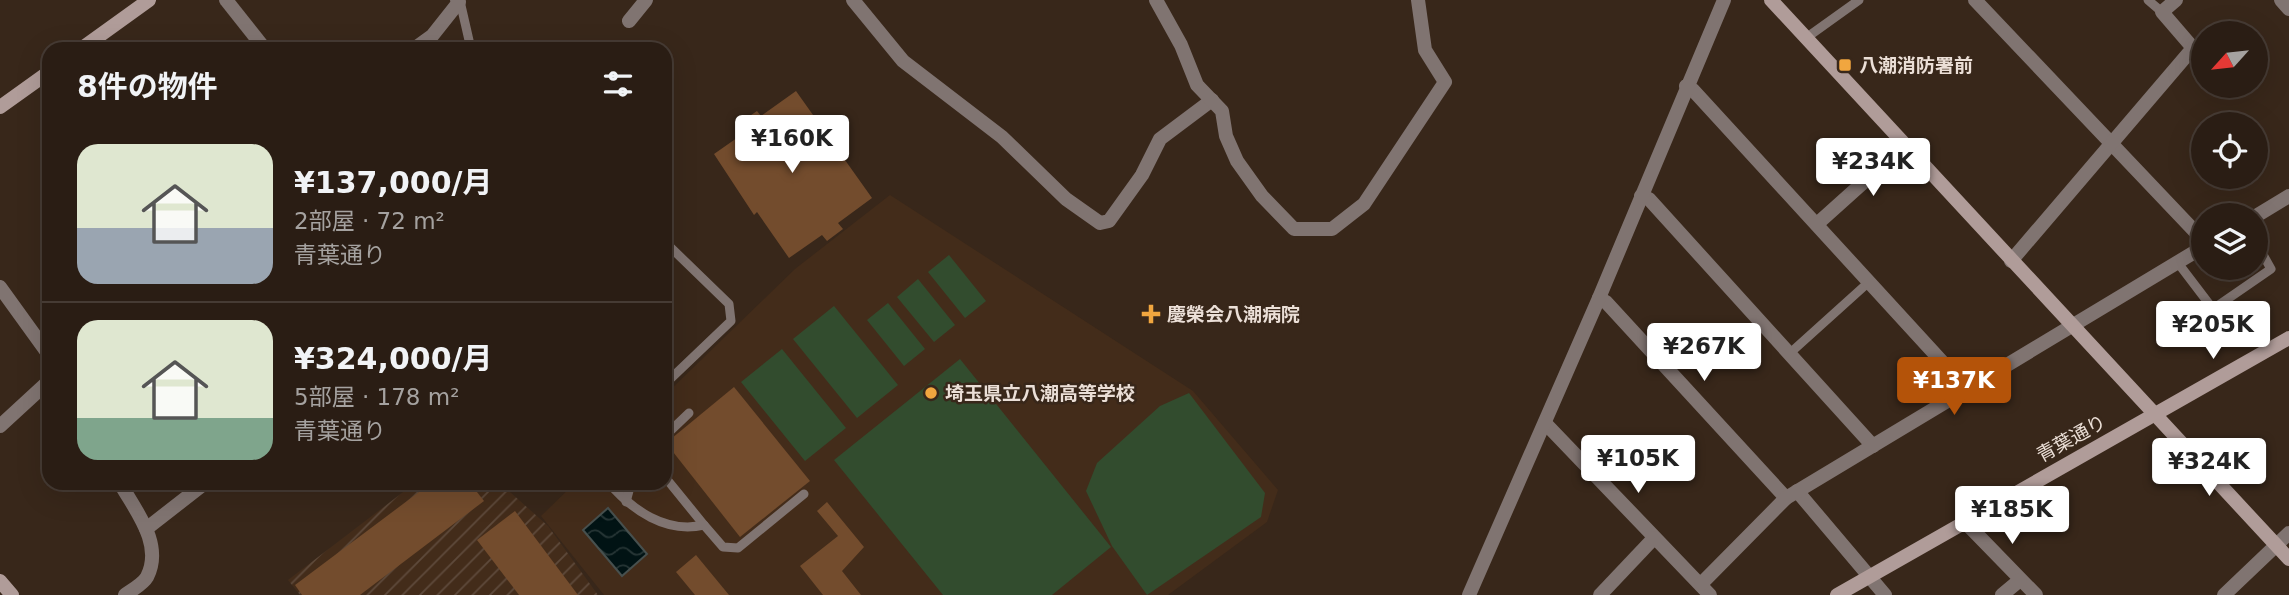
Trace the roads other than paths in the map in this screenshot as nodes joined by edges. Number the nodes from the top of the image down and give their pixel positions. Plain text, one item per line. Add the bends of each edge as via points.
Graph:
1 (149, 0) edge
2 (226, 0) edge
3 (646, 0) edge
4 (853, 0) edge
5 (1156, 0) edge
6 (1418, 0) edge
7 (1724, 0) edge
8 (1771, 0) edge
9 (1859, 0) edge
10 (1975, 0) edge
11 (2148, 0) edge
12 (2176, 0) edge
13 (2281, 0) edge
14 (459, 1) edge
15 (868, 7) edge
16 (2289, 9) edge
17 (2162, 12) junction
18 (629, 22) dead end
19 (1806, 38) junction
20 (91, 42) edge
21 (259, 42) edge
22 (424, 42) edge
23 (469, 42) edge
24 (42, 77) edge
25 (1686, 86) junction
26 (1212, 100) junction
27 (0, 107) edge
28 (2111, 144) junction
29 (1905, 145) junction
30 (1641, 196) junction
31 (2289, 196) edge
32 (2268, 209) edge
33 (1818, 224) junction
34 (2191, 227) edge
35 (672, 249) edge
36 (2191, 255) edge
37 (2011, 261) junction
38 (2178, 263) junction
39 (2256, 280) edge
40 (1870, 282) junction
41 (0, 287) edge
42 (1599, 298) junction
43 (2073, 326) junction
44 (2289, 338) edge
45 (42, 345) edge
46 (1789, 354) junction
47 (672, 377) edge
48 (42, 387) edge
49 (1967, 389) junction
50 (689, 414) dead end
51 (2154, 414) junction
52 (1545, 423) junction
53 (0, 426) edge
54 (672, 430) edge
55 (1872, 446) junction
56 (672, 486) edge
57 (124, 490) edge
58 (196, 490) edge
59 (615, 490) edge
60 (629, 490) edge
61 (804, 494) dead end
62 (1791, 495) junction
63 (626, 502) junction
64 (1964, 521) junction
65 (704, 525) junction
66 (146, 529) junction
67 (2289, 533) edge
68 (1654, 538) junction
69 (2276, 545) junction
70 (2289, 559) edge
71 (1868, 575) junction
72 (2020, 579) junction
73 (1705, 590) edge
74 (125, 595) edge
75 (1469, 595) edge
76 (1601, 595) edge
77 (1838, 595) edge
78 (1885, 595) edge
79 (2002, 595) edge
80 (2036, 595) edge
81 (2224, 595) edge

1 - 20 street
2 - 21 street
3 - 18 street
4 - 15 street
5 - 26 street via 1197,85
6 - 26 street via 1425,50 1446,82 1364,204 1332,229 1294,229 1262,197 1237,161 1222,111
7 - 25 street
8 - 19 street
9 - 19 lane
10 - 28 street
11 - 17 lane
12 - 17 street
13 - 16 street
14 - 22 street
14 - 23 lane
15 - 26 street via 903,61 1002,137 1066,199 1100,223 1109,222 1142,175 1160,139
17 - 28 street via 2193,48
19 - 29 street
24 - 27 street
25 - 30 street
25 - 33 street
28 - 34 street
28 - 37 street
29 - 33 street
29 - 37 street
30 - 42 street
30 - 46 street
31 - 32 street
33 - 40 street
35 - 47 lane via 729,304 732,313 731,321
36 - 38 street
37 - 43 street
38 - 39 lane via 2213,309
38 - 43 street
40 - 46 lane
40 - 49 street
41 - 45 street
42 - 52 street
42 - 62 street
43 - 49 street
43 - 51 street
44 - 51 street, 青葉通り
46 - 55 street
48 - 53 street
49 - 55 street
50 - 54 lane
51 - 64 street, 青葉通り
51 - 69 street
52 - 68 street
52 - 75 street
55 - 62 street
56 - 65 lane
57 - 66 street
58 - 66 street
59 - 63 lane
60 - 63 lane
61 - 65 lane via 738,548 723,547
62 - 71 street
62 - 73 street
63 - 65 lane via 653,520 690,528
64 - 71 street, 青葉通り
64 - 72 street
66 - 74 street via 152,553 146,578
67 - 69 street
68 - 73 street
68 - 76 street
69 - 70 street
69 - 81 street
71 - 77 street, 青葉通り
71 - 78 street
72 - 79 street
72 - 80 street

